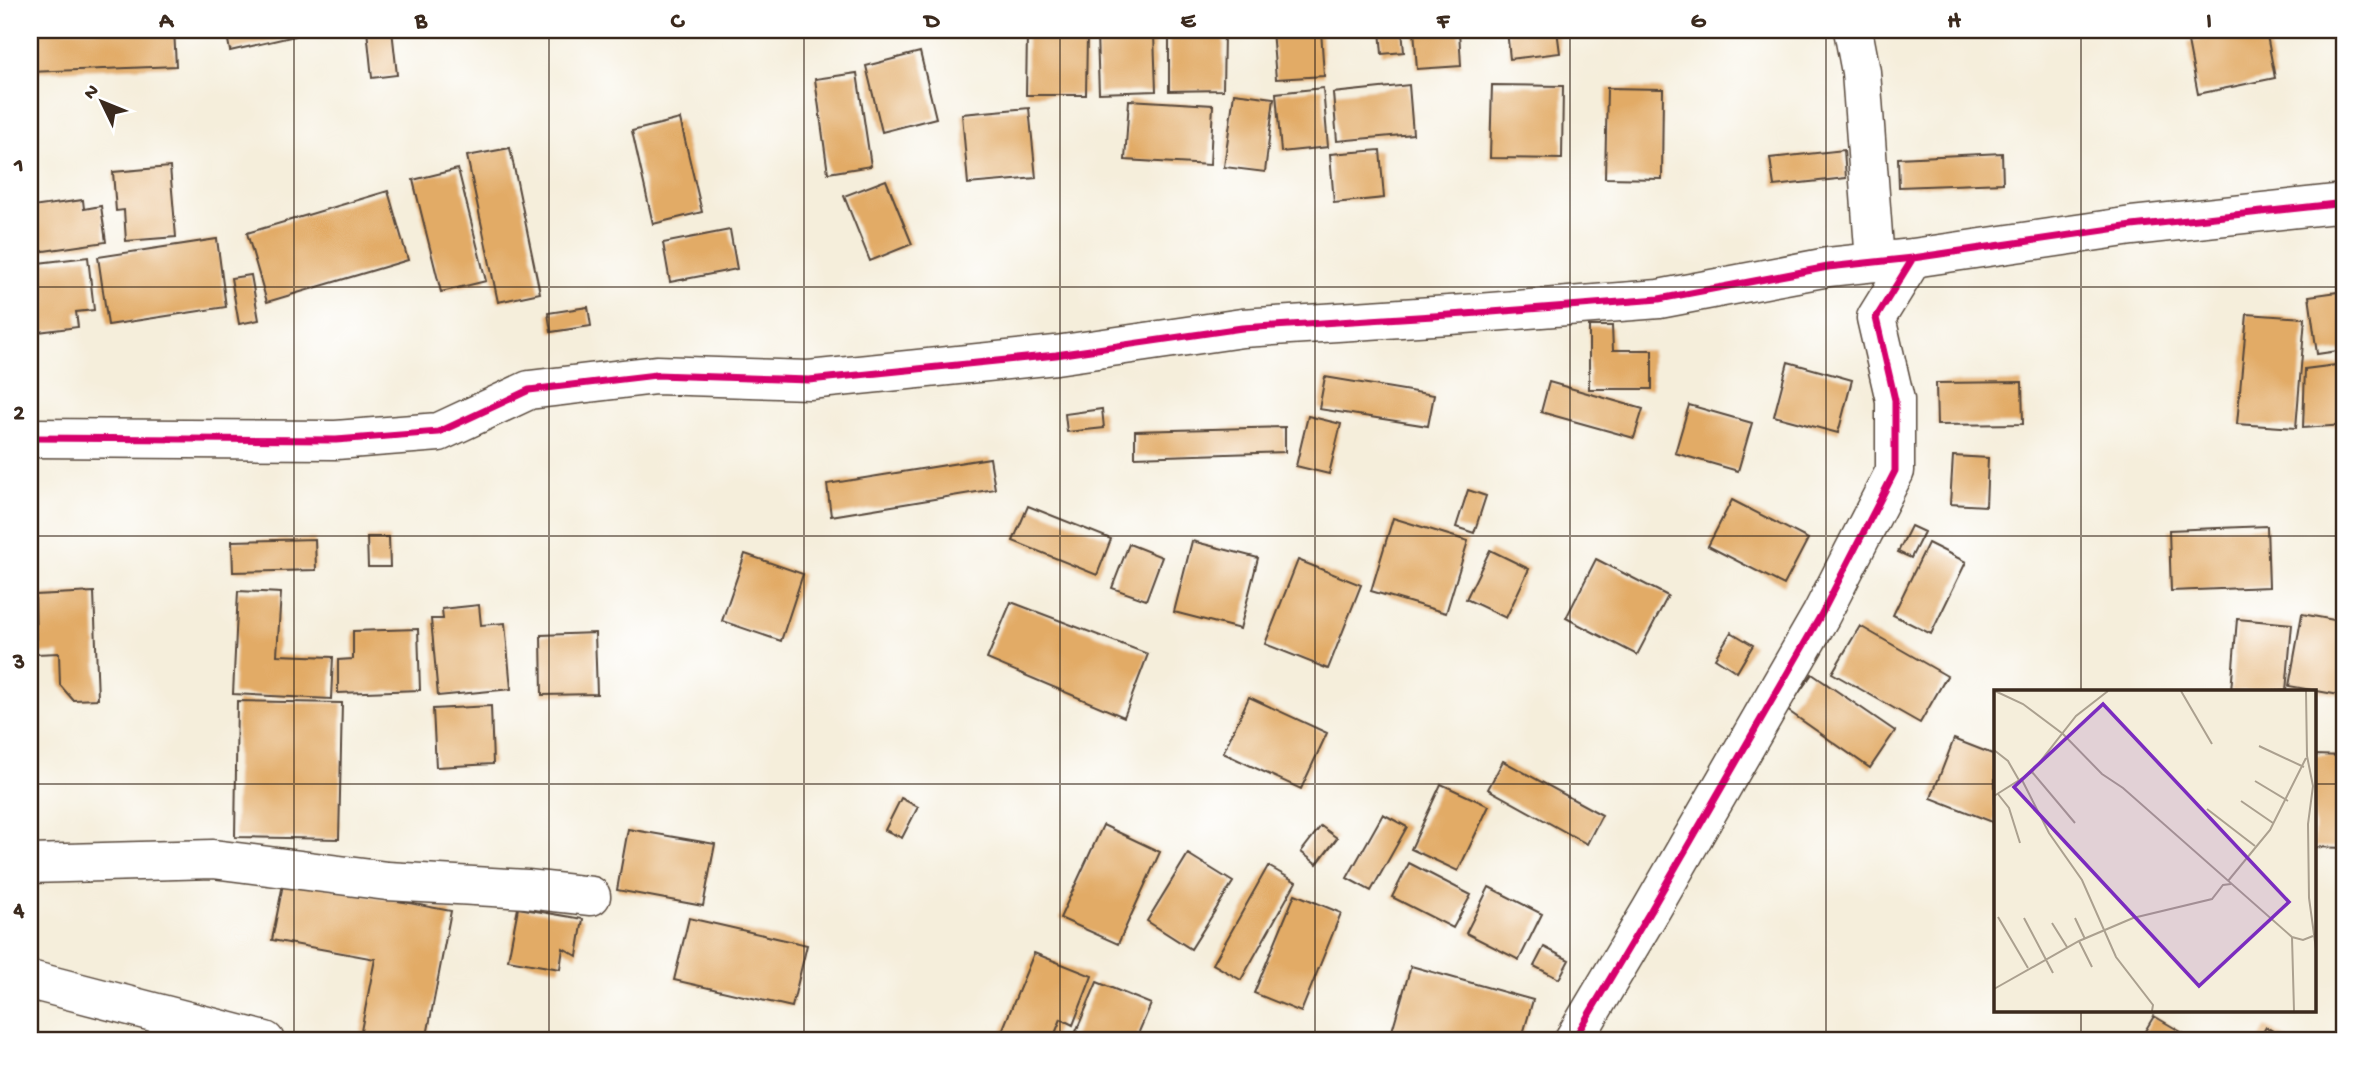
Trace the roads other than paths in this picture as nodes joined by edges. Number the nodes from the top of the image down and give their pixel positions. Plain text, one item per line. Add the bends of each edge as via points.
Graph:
1 (1853, 30) edge
2 (2345, 203) edge
3 (1913, 258) junction
4 (1875, 262) junction
5 (30, 438) edge
6 (30, 864) edge
7 (591, 896) dead end
8 (30, 980) edge
9 (265, 1041) edge
10 (1573, 1041) edge

1 - 4 street via 1861,72
2 - 3 street via 2132,226
3 - 4 street
3 - 10 street via 1876,318 1895,400 1895,471 1821,615
4 - 5 street via 1660,299 1242,328 1056,355 808,380 656,375 529,390 439,432 335,440
6 - 7 street via 213,859 387,881
8 - 9 street

